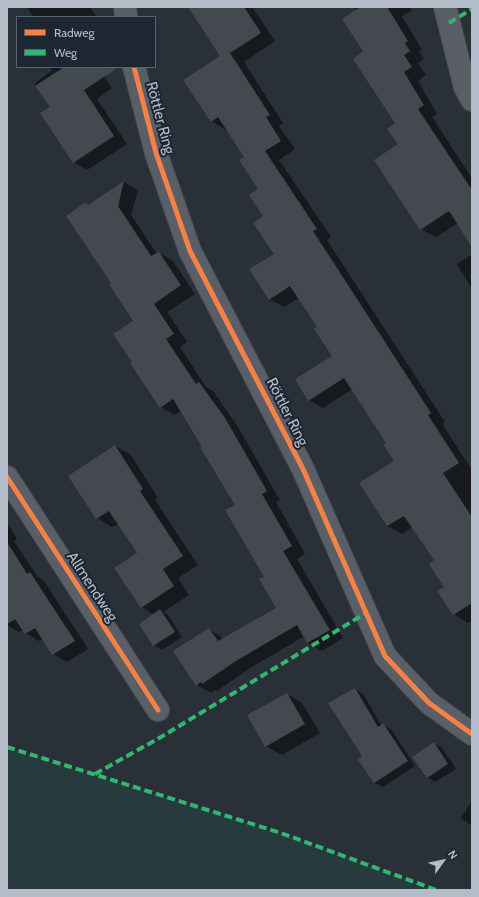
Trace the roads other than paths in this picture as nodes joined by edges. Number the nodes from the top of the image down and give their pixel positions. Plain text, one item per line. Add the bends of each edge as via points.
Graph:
1 (445, 7) edge
2 (134, 68) edge
3 (472, 100) edge
4 (7, 478) edge
5 (158, 710) dead end
6 (472, 734) edge

1 - 3 street via 465,87
2 - 6 street, Röttler Ring via 156,153 190,251 303,468 385,656 429,703
4 - 5 street, Allmendweg

